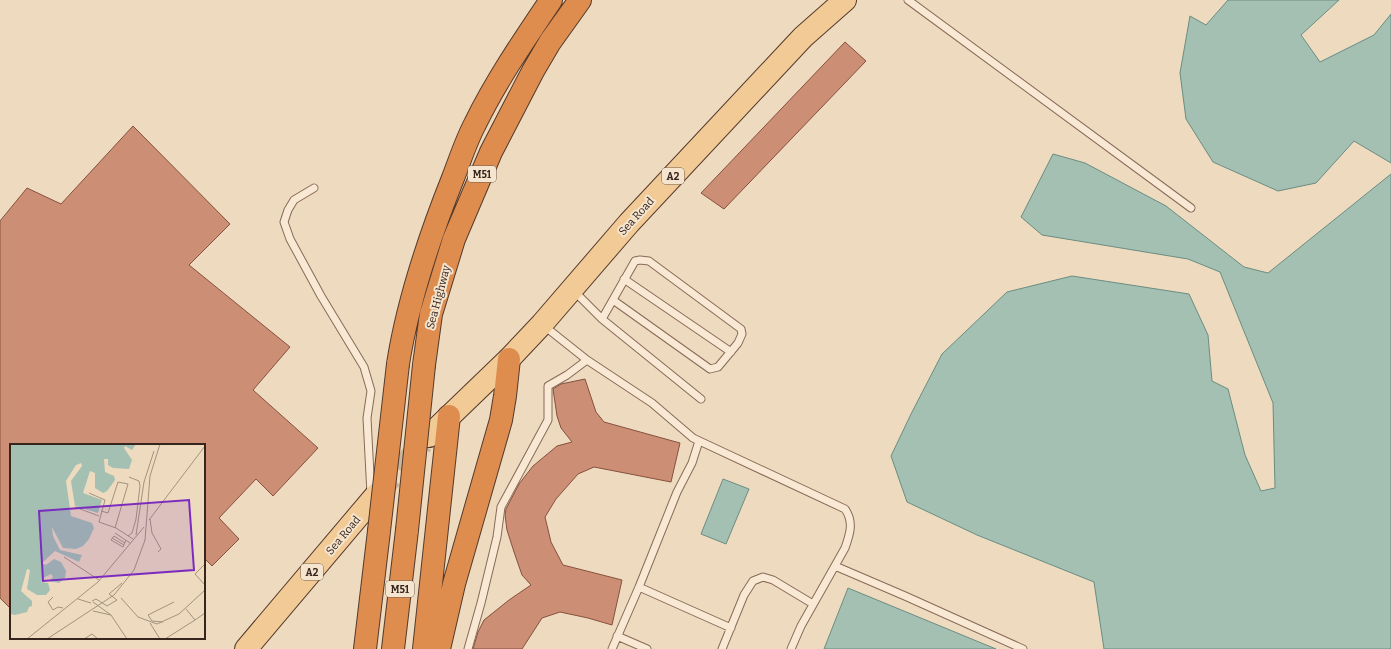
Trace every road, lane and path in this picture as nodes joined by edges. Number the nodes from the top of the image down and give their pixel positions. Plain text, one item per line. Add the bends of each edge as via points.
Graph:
1 (551, 0) edge
2 (580, 0) edge
3 (845, 0) edge
4 (908, 0) edge
5 (314, 188) dead end
6 (1191, 208) dead end
7 (624, 279) junction
8 (572, 289) junction
9 (613, 300) junction
10 (602, 319) junction
11 (542, 324) junction
12 (731, 352) junction
13 (509, 359) junction
14 (587, 360) junction
15 (701, 399) dead end
16 (449, 416) junction
17 (429, 436) tunnel mouth
18 (698, 441) junction
19 (374, 497) joint
20 (835, 566) junction
21 (639, 587) junction
22 (813, 604) junction
23 (731, 628) junction
24 (617, 636) junction
25 (246, 649) edge
26 (365, 649) edge
27 (393, 649) edge
28 (424, 649) edge
29 (439, 649) edge
30 (468, 649) edge
31 (612, 649) edge
32 (647, 649) edge
33 (722, 649) edge
34 (791, 649) edge
35 (1023, 649) edge

1 - 26 highway, M51, bridge via 516,51 474,125 434,226 409,308 398,364
2 - 27 highway, Sea Highway / M51, bridge via 543,53 488,159 454,239 431,314
3 - 8 main road, Sea Road / A2 via 803,37 629,222
4 - 6 lane
5 - 19 lane via 294,200 284,222 290,240 364,367 371,391 367,418
7 - 9 lane
7 - 12 lane
7 - 12 lane via 634,261 649,261 741,329 742,334
8 - 10 lane
8 - 11 main road, Sea Road / A2
9 - 10 lane
9 - 12 lane via 710,369 718,367
10 - 15 lane
11 - 13 main road, Sea Road / A2
11 - 14 lane
13 - 16 main road, Sea Road / A2
13 - 29 highway via 501,420 454,584
14 - 18 lane via 652,403
14 - 30 lane via 548,386 548,420 501,508 495,544
16 - 17 main road, Sea Road / A2
16 - 28 highway
18 - 20 lane via 846,509 850,517 849,538
18 - 21 lane via 692,463 677,492
19 - 25 main road, Sea Road / A2
20 - 22 lane
20 - 35 lane
21 - 23 lane
21 - 24 lane
22 - 23 lane via 773,580 763,577 753,581 744,595
22 - 34 lane
23 - 33 lane
24 - 31 lane
24 - 32 lane

